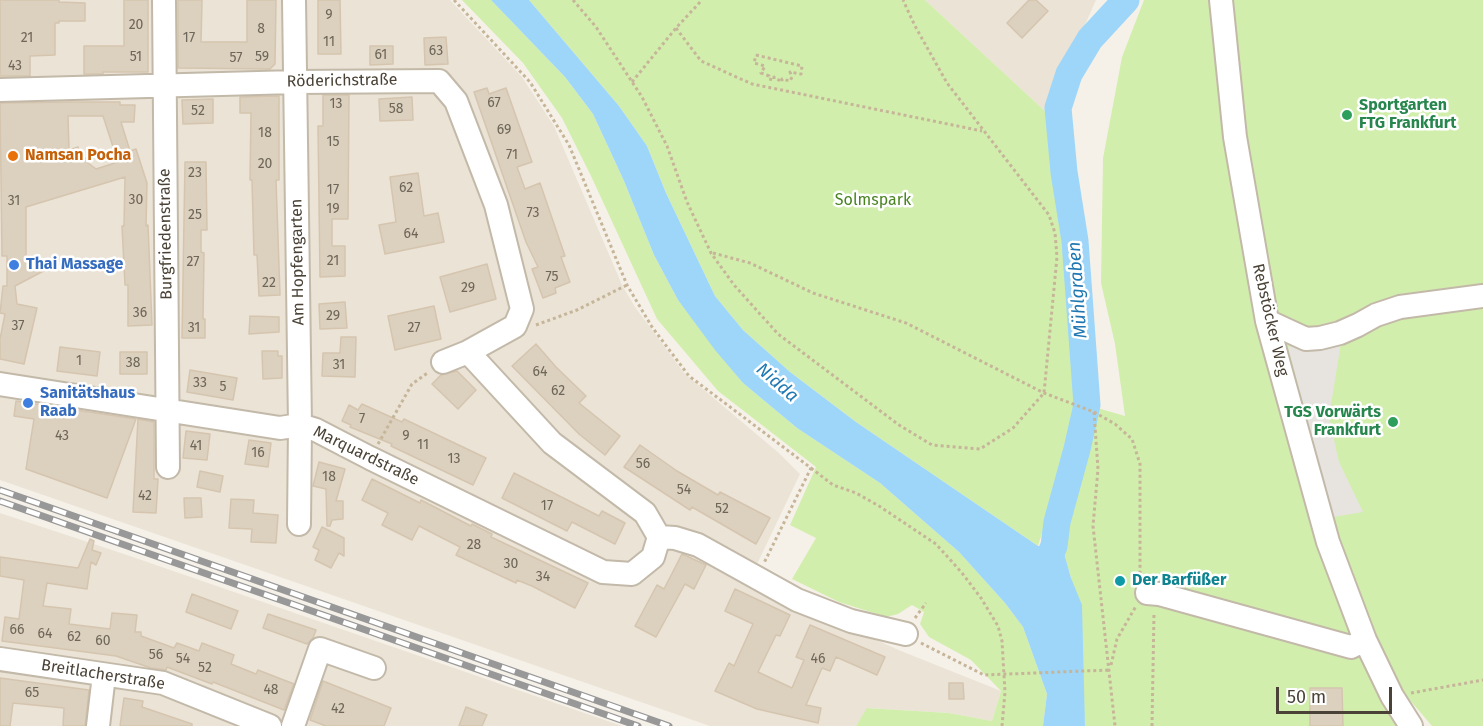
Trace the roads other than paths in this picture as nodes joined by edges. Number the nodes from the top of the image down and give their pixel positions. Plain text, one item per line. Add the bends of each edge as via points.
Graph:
1 (164, 0) edge
2 (294, 0) edge
3 (1221, 0) edge
4 (295, 82) junction
5 (164, 86) junction
6 (0, 90) edge
7 (1483, 296) edge
8 (1267, 321) junction
9 (468, 352) junction
10 (443, 362) road end
11 (0, 384) edge
12 (169, 410) junction
13 (300, 425) junction
14 (168, 468) dead end
15 (299, 524) dead end
16 (659, 537) junction
17 (1147, 593) road end
18 (906, 634) road end
19 (1365, 640) junction
20 (0, 659) edge
21 (374, 668) dead end
22 (104, 675) junction
23 (98, 726) edge
24 (270, 726) edge
25 (293, 726) edge
26 (1411, 726) edge

1 - 5 street, Burgfriedenstraße
2 - 4 street, Am Hopfengarten
3 - 8 street, Rebstöcker Weg via 1235,137
4 - 5 street, Röderichstraße
4 - 9 street, Röderichstraße via 439,81 456,101 496,205 518,317
4 - 13 street, Am Hopfengarten
5 - 6 street, Röderichstraße
5 - 12 street, Burgfriedenstraße
7 - 8 street via 1400,307 1320,338 1306,339
8 - 19 street, Rebstöcker Weg via 1328,542
9 - 10 street
9 - 16 street via 552,443 645,513
11 - 12 street, Marquardstraße
12 - 13 street, Marquardstraße via 280,428
12 - 14 street, Burgfriedenstraße
13 - 15 street, Am Hopfengarten
13 - 16 street, Marquardstraße via 603,572 632,573 652,557
16 - 18 street via 698,545 797,600 850,621
17 - 19 street via 1352,646
19 - 26 street, Rebstöcker Weg
20 - 22 street, Breitlacherstraße
21 - 25 street via 320,649
22 - 23 street
22 - 24 street, Breitlacherstraße via 163,683

